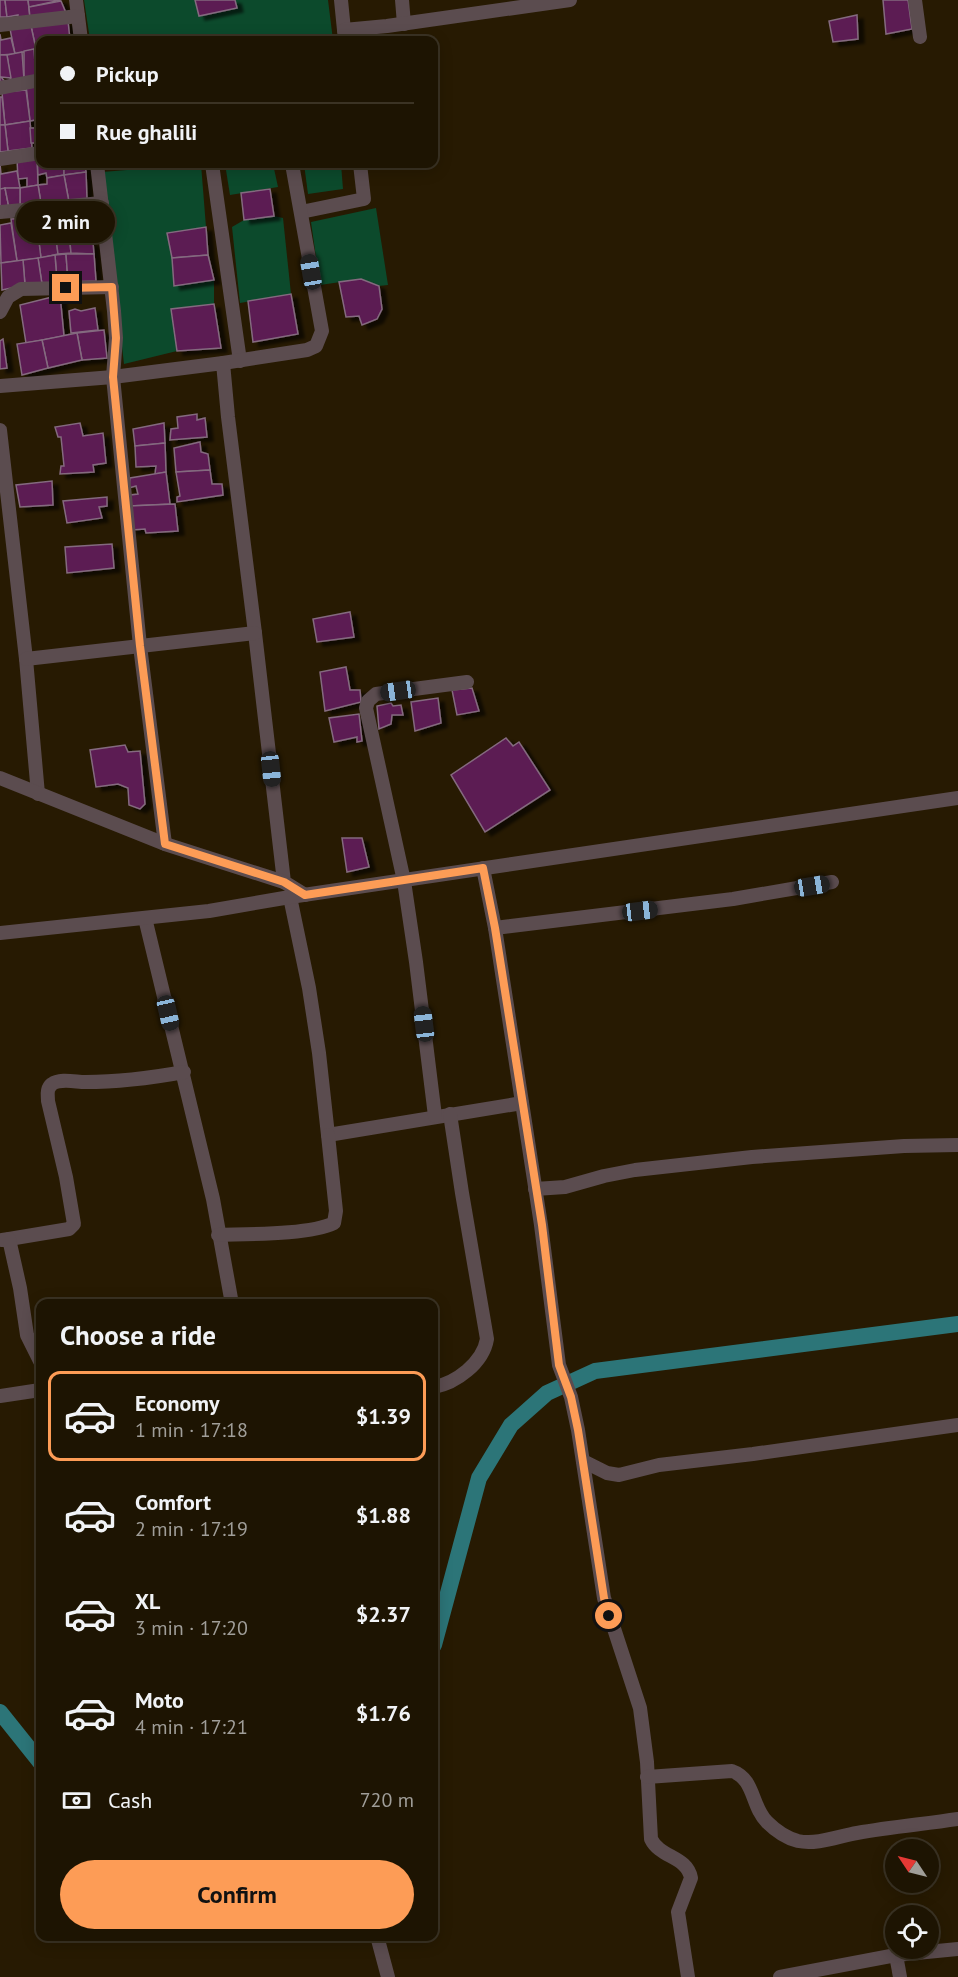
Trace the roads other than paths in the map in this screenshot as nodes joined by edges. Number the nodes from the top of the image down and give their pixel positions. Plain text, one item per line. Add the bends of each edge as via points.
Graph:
1 (76, 0) edge
2 (341, 0) edge
3 (402, 0) edge
4 (570, 0) edge
5 (915, 0) edge
6 (78, 16) junction
7 (404, 24) junction
8 (0, 25) edge
9 (344, 35) edge
10 (80, 36) edge
11 (920, 37) dead end
12 (36, 81) edge
13 (0, 88) edge
14 (36, 154) edge
15 (0, 159) edge
16 (98, 168) edge
17 (213, 168) edge
18 (293, 168) edge
19 (360, 168) edge
20 (102, 203) junction
21 (0, 212) edge
22 (301, 212) junction
23 (112, 287) junction
24 (0, 312) edge
25 (240, 361) junction
26 (223, 363) junction
27 (113, 377) junction
28 (0, 386) edge
29 (0, 430) edge
30 (255, 633) junction
31 (140, 646) junction
32 (26, 659) junction
33 (467, 682) dead end
34 (0, 778) edge
35 (38, 794) junction
36 (958, 798) edge
37 (165, 844) junction
38 (483, 868) junction
39 (404, 880) junction
40 (284, 882) junction
41 (832, 882) dead end
42 (305, 895) junction
43 (290, 897) junction
44 (145, 918) junction
45 (495, 928) junction
46 (0, 933) edge
47 (184, 1072) junction
48 (522, 1103) junction
49 (450, 1114) junction
50 (435, 1116) junction
51 (328, 1135) junction
52 (958, 1145) edge
53 (535, 1189) junction
54 (218, 1235) junction
55 (4, 1240) edge
56 (231, 1299) edge
57 (36, 1353) edge
58 (438, 1386) edge
59 (36, 1391) edge
60 (0, 1396) edge
61 (958, 1425) edge
62 (583, 1461) junction
63 (647, 1777) junction
64 (958, 1819) edge
65 (378, 1941) edge
66 (958, 1949) edge
67 (939, 1951) edge
68 (885, 1957) edge
69 (897, 1959) edge
70 (388, 1977) edge
71 (688, 1977) edge
72 (780, 1977) edge
73 (900, 1977) edge

1 - 6 street
2 - 9 street
3 - 7 street
4 - 7 street
5 - 11 street
6 - 8 street
6 - 10 street
7 - 9 street
12 - 13 street
14 - 15 street
16 - 20 street
17 - 25 street
18 - 22 street
19 - 22 street via 364,199
20 - 21 street
20 - 23 street
22 - 25 street via 322,331 320,339 307,350
23 - 24 street via 21,290 8,297
23 - 27 street via 116,338
25 - 26 street
26 - 27 street
26 - 30 street
27 - 28 street
27 - 31 street
29 - 32 street
30 - 31 street
30 - 40 street
31 - 32 street
31 - 37 street
32 - 35 street
33 - 39 street via 376,694 366,704
34 - 35 street
35 - 37 street
36 - 38 street
37 - 40 street
38 - 39 street
38 - 45 street
39 - 42 street
39 - 50 street
40 - 42 street
41 - 45 street via 733,899
42 - 43 street
43 - 44 street
43 - 51 street via 311,999
44 - 46 street
44 - 47 street
45 - 48 street
47 - 54 street
47 - 55 street via 50,1085 48,1101 74,1224 69,1229
48 - 49 street
48 - 53 street
49 - 50 street
49 - 58 street via 487,1339 486,1347 464,1373
50 - 51 street
51 - 54 street via 334,1223 289,1232
52 - 53 street via 752,1157 635,1170 565,1187
53 - 62 street via 559,1365 571,1397
54 - 56 street
55 - 57 street via 20,1288 27,1335
59 - 60 street
61 - 62 street via 658,1465 619,1475
62 - 63 street via 604,1598 640,1708
63 - 64 street via 740,1773 765,1820 782,1835 799,1841
63 - 71 street via 651,1839 658,1849 687,1866 691,1878 678,1912
65 - 70 street
66 - 67 street
68 - 72 street
69 - 73 street

